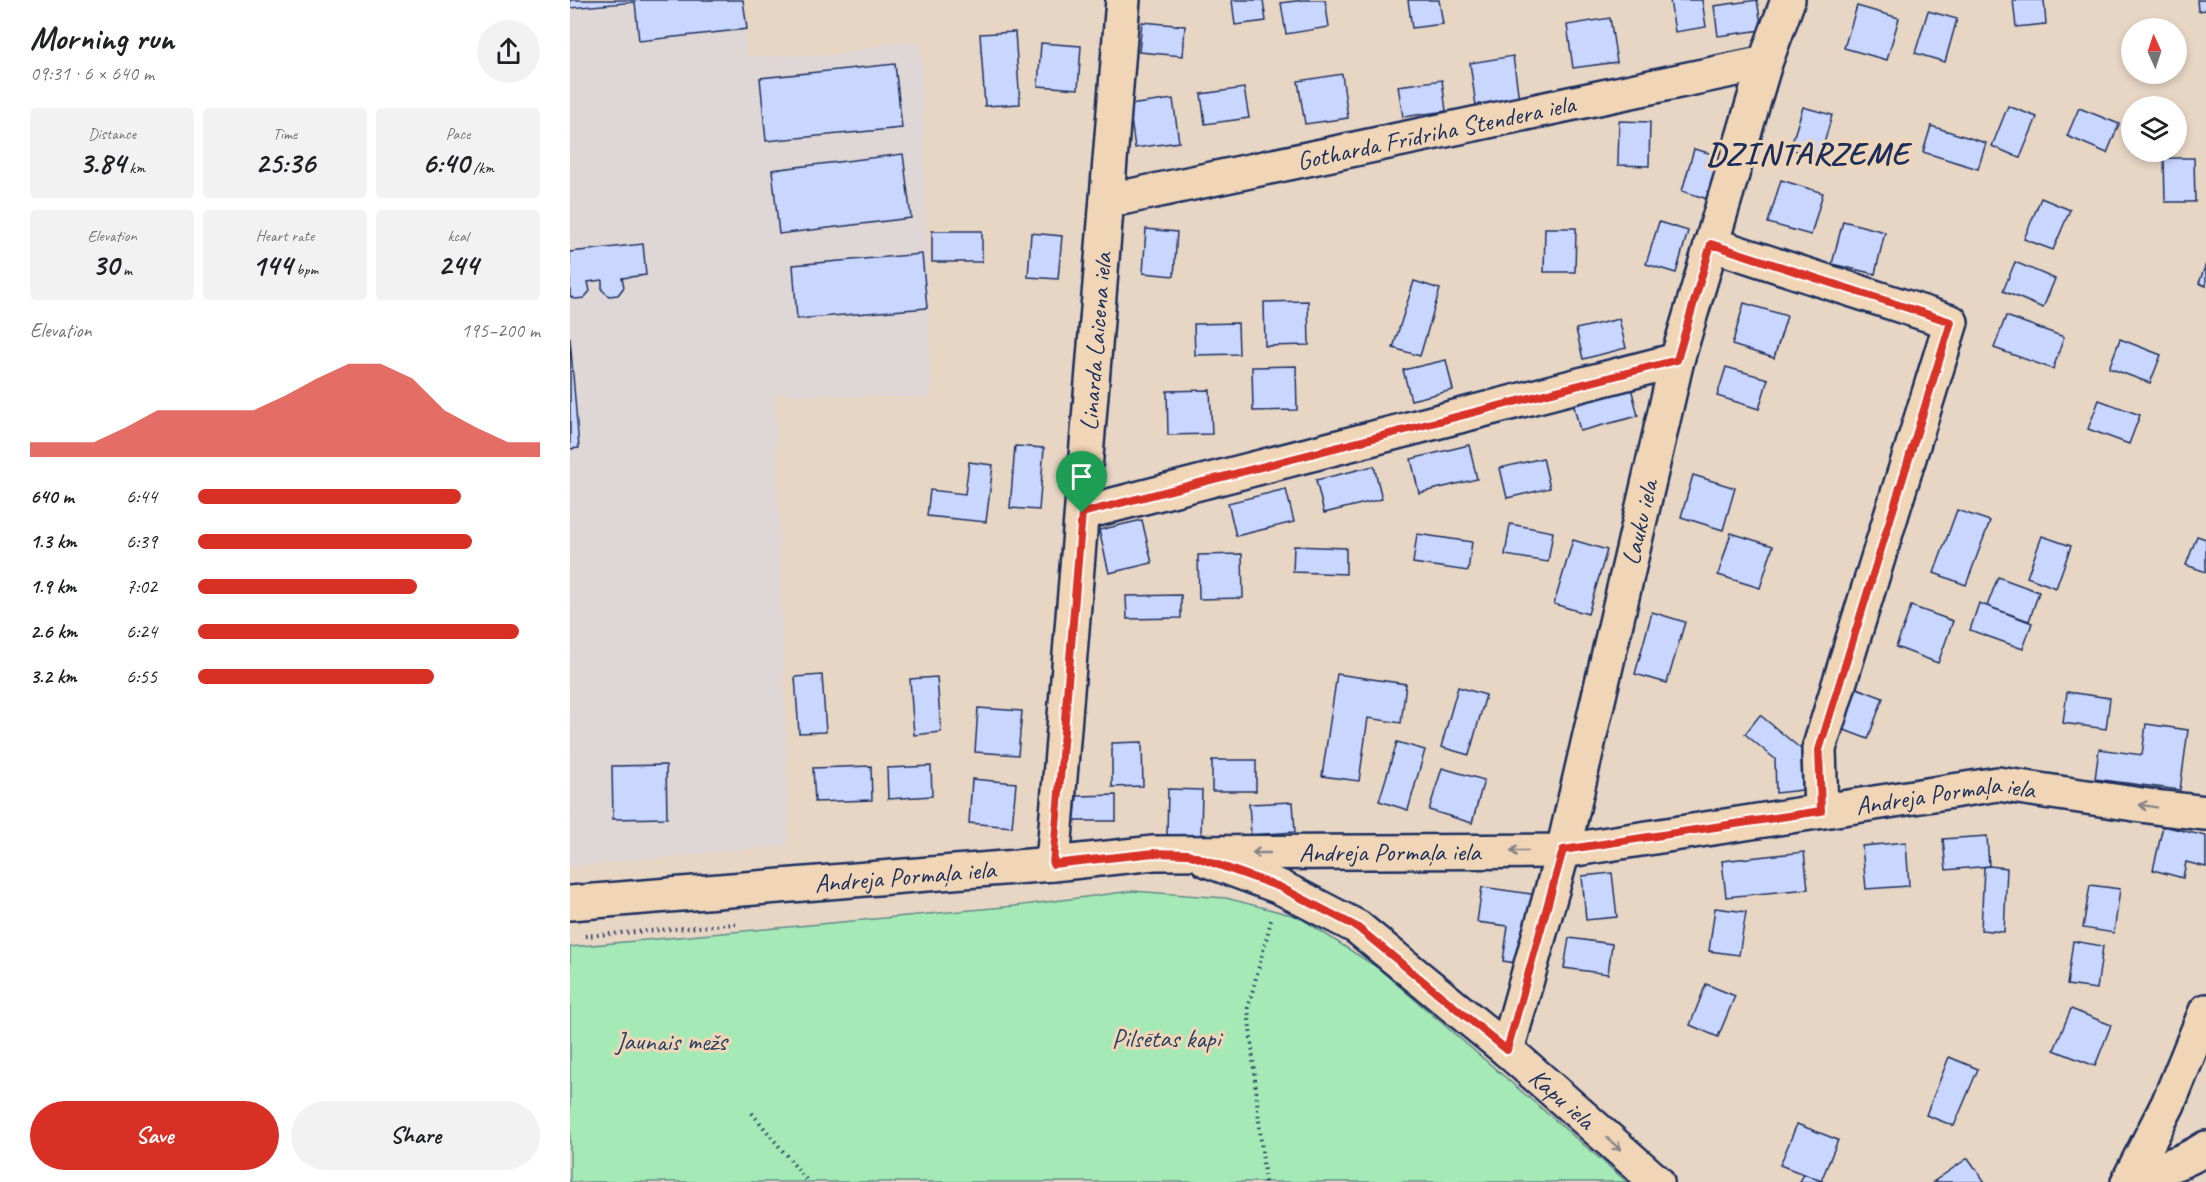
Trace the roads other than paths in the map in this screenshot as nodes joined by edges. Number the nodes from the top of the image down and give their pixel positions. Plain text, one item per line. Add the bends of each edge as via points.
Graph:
1 (1124, 0) edge
2 (1788, 0) edge
3 (1766, 63) junction
4 (1107, 201) junction
5 (1711, 244) junction
6 (1677, 360) junction
7 (1082, 513) junction
8 (1821, 811) junction
9 (2206, 813) edge
10 (1563, 850) junction
11 (1188, 854) junction
12 (1053, 864) junction
13 (570, 903) edge
14 (2206, 1011) edge
15 (1507, 1050) junction
16 (2206, 1148) edge
17 (2131, 1177) edge
18 (1657, 1182) edge

1 - 4 street, Linarda Laicena iela
2 - 3 street, Lauku iela
3 - 4 street, Gotharda Frīdriha Stendera iela
3 - 5 street, Lauku iela
4 - 7 street, Linarda Laicena iela
5 - 6 street, Lauku iela
5 - 8 street via 1951,322 1819,750
6 - 7 street
6 - 10 street, Lauku iela
7 - 12 street, Linarda Laicena iela
9 -> 8 street, Andreja Pormaļa iela via 1998,784
8 - 10 street, Andreja Pormaļa iela
10 -> 11 street, Andreja Pormaļa iela
10 - 15 street, Lauku iela
11 - 12 street, Andreja Pormaļa iela via 1154,853
11 - 15 street, Kapu iela via 1280,887 1357,927
12 - 13 street, Andreja Pormaļa iela
14 - 17 street via 2168,1104
15 -> 18 street, Kapu iela
16 - 17 street via 2171,1166

